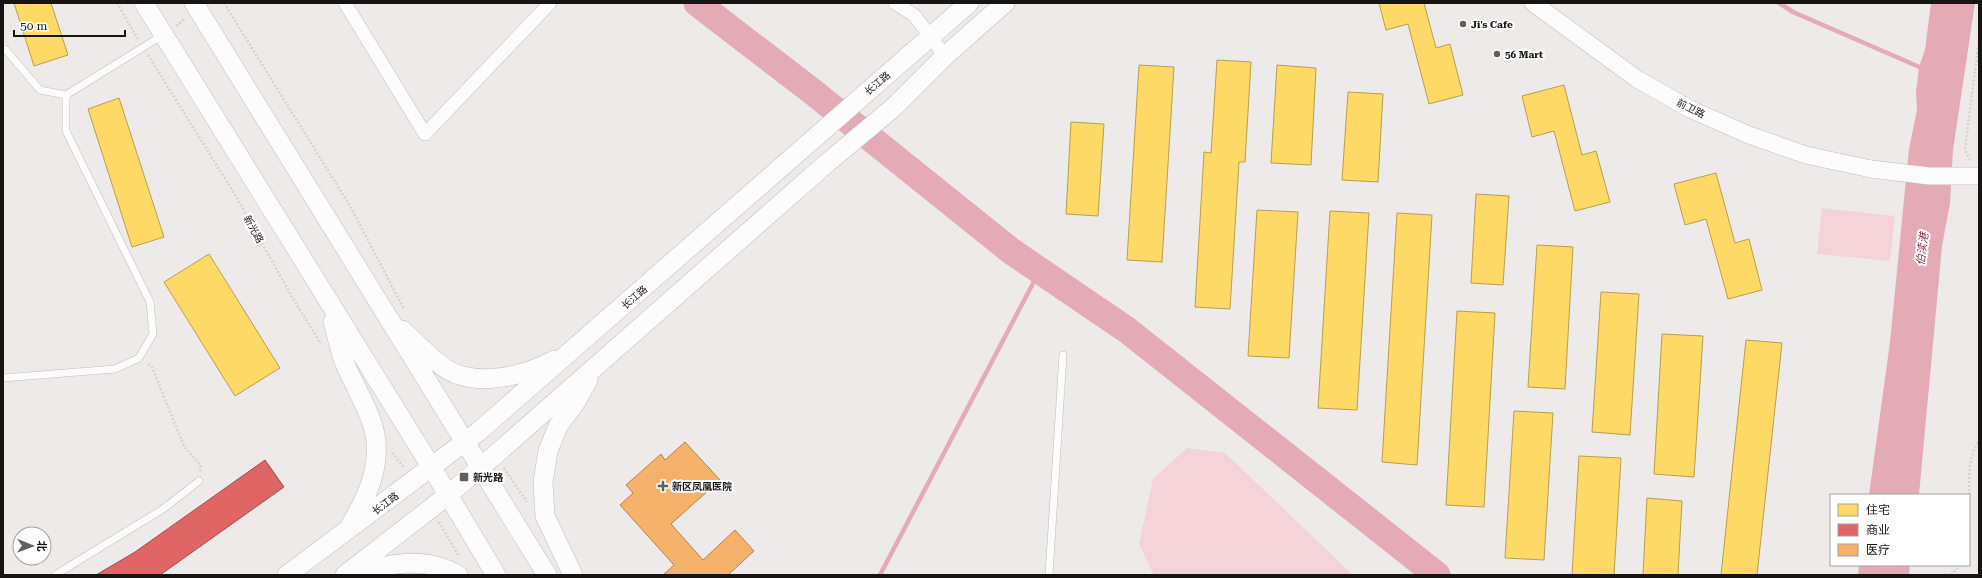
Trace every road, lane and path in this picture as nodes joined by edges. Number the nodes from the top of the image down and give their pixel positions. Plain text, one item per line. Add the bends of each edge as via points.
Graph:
1 (117, 3) edge
2 (144, 3) edge
3 (194, 3) edge
4 (224, 3) edge
5 (345, 3) edge
6 (550, 3) edge
7 (895, 3) edge
8 (969, 3) edge
9 (1005, 3) edge
10 (1533, 3) edge
11 (164, 35) junction
12 (930, 37) junction
13 (1979, 40) edge
14 (4, 47) edge
15 (143, 48) junction
16 (945, 56) junction
17 (1976, 65) junction
18 (1979, 69) edge
19 (66, 95) junction
20 (1971, 162) dead end
21 (1979, 176) edge
22 (327, 299) junction
23 (398, 317) junction
24 (323, 349) dead end
25 (574, 349) junction
26 (1063, 355) dead end
27 (139, 358) junction
28 (595, 368) junction
29 (3, 378) edge
30 (375, 434) junction
31 (1979, 441) edge
32 (466, 443) junction
33 (488, 461) junction
34 (432, 468) junction
35 (416, 480) junction
36 (199, 481) joint
37 (1969, 494) edge
38 (448, 495) junction
39 (530, 506) dead end
40 (430, 507) junction
41 (346, 532) junction
42 (1959, 566) edge
43 (460, 568) edge
44 (55, 575) edge
45 (287, 575) edge
46 (345, 575) edge
47 (352, 575) edge
48 (496, 575) edge
49 (547, 575) edge
50 (573, 575) edge
51 (1049, 575) edge
52 (1951, 575) edge

1 - 15 path, 新光路
2 - 11 main road
3 - 23 main road
4 - 23 path via 350,206 384,268
5 - 6 street via 425,134
7 - 12 street via 914,15
8 - 12 main road, 长江路
9 - 16 main road
10 - 21 street, 前卫路, bridge via 1637,79 1690,109 1749,136 1806,155 1870,168 1929,176
11 - 15 lane
11 - 22 main road
12 - 16 street
12 - 25 main road, 长江路
13 - 17 path
14 - 19 lane via 40,90
15 - 19 lane
15 - 24 path, 新光路 via 234,193
16 - 28 main road via 894,107
17 - 18 path
17 - 20 path via 1965,149
19 - 27 lane via 66,131 150,302 154,334
22 - 30 main road via 345,365
22 - 34 main road
23 - 25 main road via 439,362 456,374 471,377 503,378 548,363
23 - 32 main road
25 - 32 main road, 长江路
26 - 51 lane
27 - 29 lane via 115,369
27 - 36 path via 152,367 184,446 201,466
28 - 33 main road
28 - 50 main road via 558,426 548,451 543,482 545,516
30 - 35 path
30 - 41 main road via 373,479 366,499
31 - 37 path via 1968,470
32 - 33 main road
32 - 34 main road, 长江路
33 - 38 main road
33 - 39 path
33 - 49 main road
34 - 35 main road, 长江路
34 - 38 main road
35 - 41 main road, 长江路
36 - 44 lane via 163,509
38 - 40 main road
38 - 48 main road
40 - 43 path
40 - 46 main road
41 - 45 main road, 长江路
42 - 52 path
43 - 47 main road via 404,563

